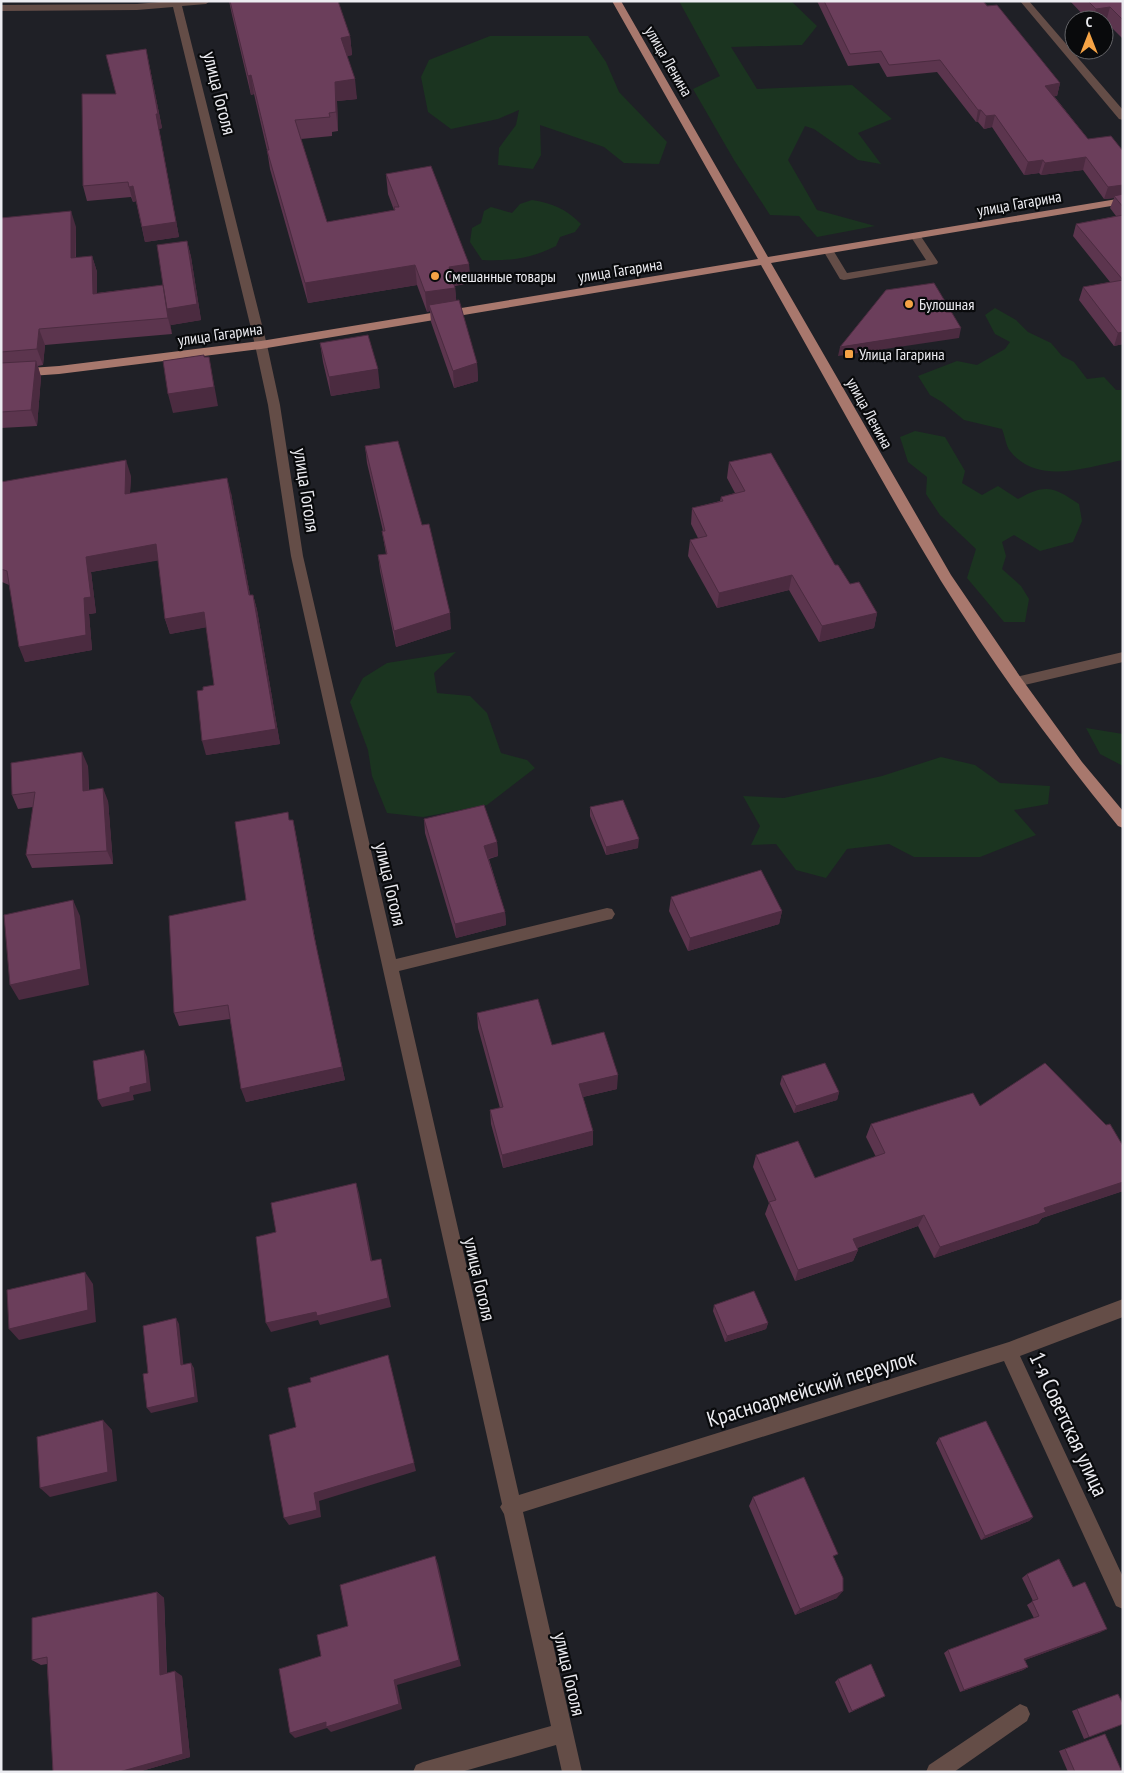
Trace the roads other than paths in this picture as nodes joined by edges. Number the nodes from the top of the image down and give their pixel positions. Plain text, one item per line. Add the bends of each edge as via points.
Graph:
1 (206, 1) edge
2 (616, 1) edge
3 (1024, 1) edge
4 (177, 5) junction
5 (1, 8) edge
6 (1123, 117) edge
7 (1123, 202) edge
8 (916, 237) junction
9 (829, 252) junction
10 (767, 262) junction
11 (261, 345) junction
12 (1, 374) edge
13 (1123, 657) edge
14 (1016, 682) junction
15 (1123, 822) edge
16 (607, 914) dead end
17 (389, 966) junction
18 (1123, 1308) edge
19 (1009, 1351) junction
20 (510, 1507) junction
21 (1123, 1599) edge
22 (1020, 1714) dead end
23 (563, 1733) junction
24 (423, 1772) edge
25 (572, 1772) edge
26 (936, 1772) edge

1 - 4 street
2 - 10 main road, улица Ленина
3 - 6 street
4 - 5 street via 95,9
4 - 11 street, улица Гоголя
7 - 8 main road, улица Гагарина
8 - 9 main road, улица Гагарина
8 - 9 street via 933,262 844,277
9 - 10 main road, улица Гагарина
10 - 11 main road, улица Гагарина
10 - 14 main road, улица Ленина via 946,578
11 - 12 main road, улица Гагарина
11 - 17 street, улица Гоголя via 274,405 297,556
13 - 14 street
14 - 15 main road, улица Ленина via 1077,766
16 - 17 street
17 - 20 street, улица Гоголя
18 - 19 street, Красноармейский переулок
19 - 20 street, Красноармейский переулок
19 - 21 street, 1-я Советская улица
20 - 23 street, улица Гоголя
22 - 26 street
23 - 24 street
23 - 25 street, улица Гоголя

